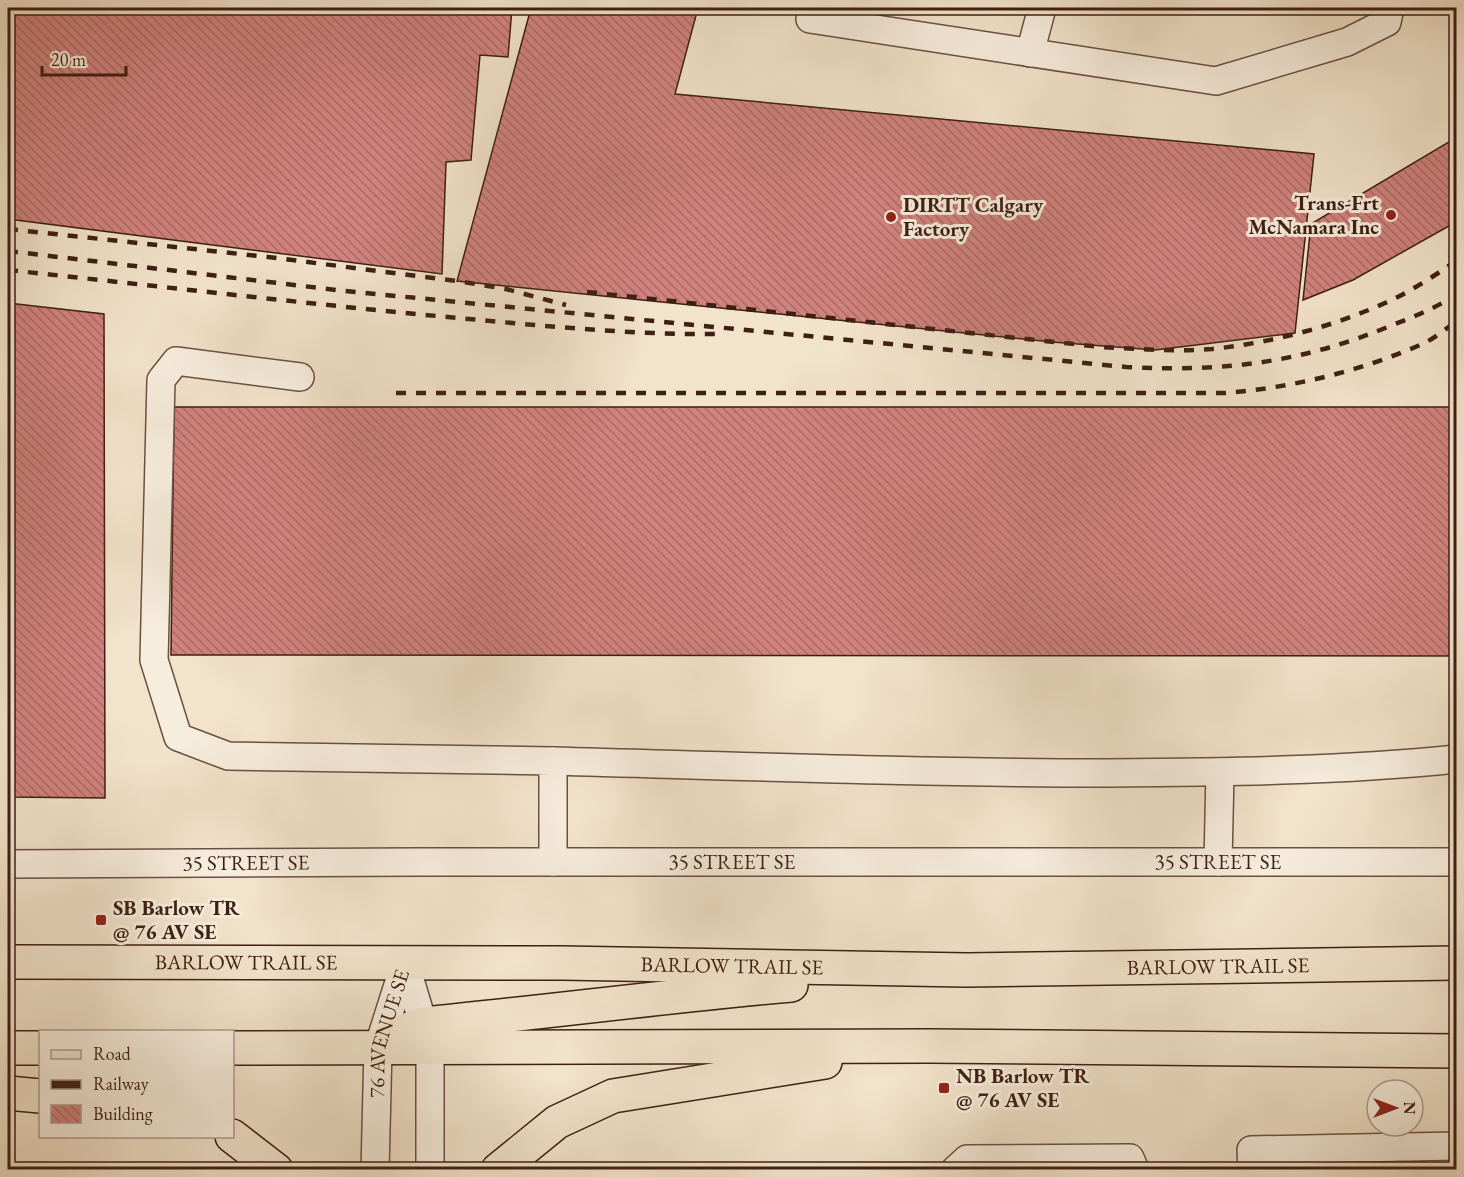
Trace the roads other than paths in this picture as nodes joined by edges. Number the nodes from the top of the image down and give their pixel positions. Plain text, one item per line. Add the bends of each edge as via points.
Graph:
1 (812, 8) edge
2 (1042, 8) edge
3 (1390, 8) edge
4 (1030, 53) junction
5 (300, 377) dead end
6 (1456, 759) edge
7 (553, 761) junction
8 (1220, 772) junction
9 (553, 862) junction
10 (1218, 862) junction
11 (1456, 862) edge
12 (8, 864) edge
13 (8, 962) edge
14 (405, 963) junction
15 (1456, 963) edge
16 (967, 970) junction
17 (427, 1036) junction
18 (929, 1046) junction
19 (8, 1048) edge
20 (39, 1048) edge
21 (234, 1048) edge
22 (378, 1048) junction
23 (1456, 1052) edge
24 (8, 1093) edge
25 (39, 1096) edge
26 (234, 1138) edge
27 (1456, 1146) edge
28 (276, 1170) edge
29 (375, 1170) edge
30 (430, 1170) edge
31 (498, 1170) edge
32 (955, 1170) edge
33 (1135, 1170) edge
34 (1252, 1170) edge

1 - 4 street via 810,19
2 - 4 street
3 - 4 street via 1387,22 1347,42 1216,81
5 - 7 street via 176,361 161,380 154,660 178,737 228,756
6 - 8 street
7 - 8 street via 978,773
7 - 9 street
8 - 10 street
9 - 10 street, 35 STREET SE
9 - 12 street, 35 STREET SE
10 - 11 street, 35 STREET SE
13 - 14 main road, BARLOW TRAIL SE
14 - 16 main road, BARLOW TRAIL SE
14 - 17 street, 76 AVENUE SE
14 - 22 street, 76 AVENUE SE
15 - 16 main road, BARLOW TRAIL SE
16 - 17 main road via 709,992 544,1013
17 - 18 main road
17 - 22 main road
17 - 30 street, 76 AVENUE SE
18 - 23 main road
18 - 31 main road via 613,1096 557,1122
19 - 20 main road
21 - 22 main road
22 - 29 street, 76 AVENUE SE
24 - 25 main road
26 - 28 main road
27 - 34 street via 1251,1150
32 - 33 street via 967,1159 1130,1158

